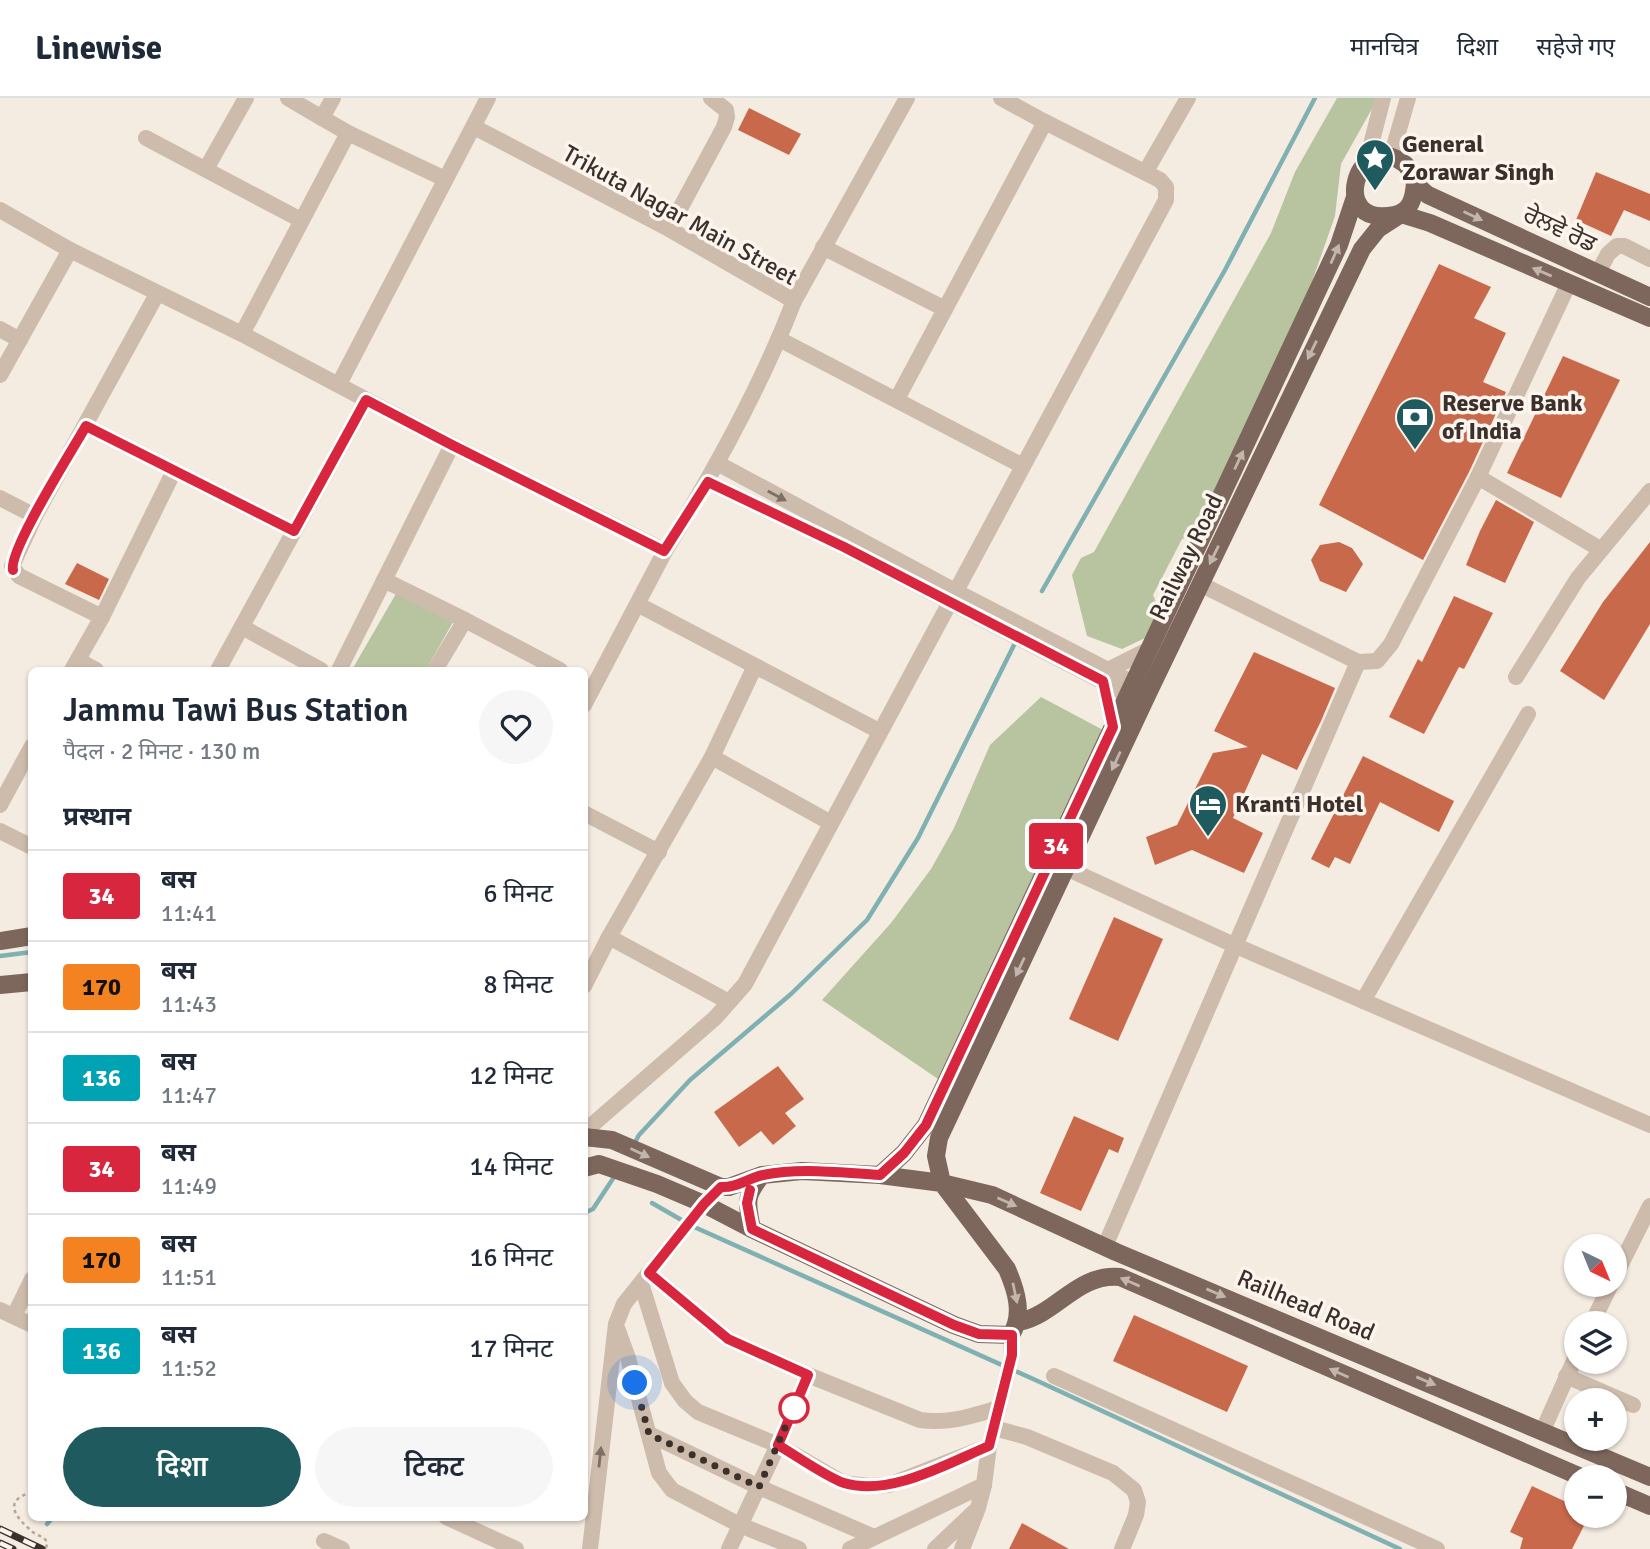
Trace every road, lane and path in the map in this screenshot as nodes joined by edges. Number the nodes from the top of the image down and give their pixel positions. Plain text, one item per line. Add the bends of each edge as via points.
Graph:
1 (246, 98) edge
2 (288, 98) edge
3 (332, 98) edge
4 (488, 98) edge
5 (712, 98) edge
6 (907, 98) edge
7 (1001, 98) edge
8 (1188, 98) edge
9 (1383, 98) edge
10 (1408, 98) edge
11 (323, 118) junction
12 (1045, 122) junction
13 (474, 127) junction
14 (348, 133) junction
15 (146, 138) dead end
16 (1391, 157) junction
17 (1366, 164) junction
18 (206, 169) junction
19 (1146, 171) junction
20 (445, 179) junction
21 (1415, 182) junction
22 (1355, 197) junction
23 (6, 213) edge
24 (1401, 214) junction
25 (301, 220) junction
26 (669, 229) junction
27 (823, 247) junction
28 (70, 250) junction
29 (1650, 259) edge
30 (1598, 273) junction
31 (1569, 283) junction
32 (157, 294) junction
33 (1650, 297) edge
34 (794, 301) junction
35 (945, 309) junction
36 (1650, 318) edge
37 (0, 329) edge
38 (242, 334) junction
39 (779, 339) junction
40 (20, 340) junction
41 (0, 375) edge
42 (339, 384) junction
43 (897, 398) junction
44 (366, 400) junction
45 (86, 426) junction
46 (452, 445) junction
47 (717, 463) junction
48 (1023, 466) junction
49 (174, 471) junction
50 (1478, 477) junction
51 (708, 482) junction
52 (1650, 491) edge
53 (0, 498) edge
54 (34, 516) junction
55 (294, 531) junction
56 (1600, 549) junction
57 (664, 551) junction
58 (384, 580) junction
59 (1200, 584) junction
60 (954, 597) junction
61 (639, 605) junction
62 (102, 617) junction
63 (465, 621) junction
64 (242, 627) junction
65 (1150, 649) junction
66 (1358, 662) junction
67 (75, 665) edge
68 (755, 666) junction
69 (220, 667) edge
70 (315, 667) edge
71 (340, 667) edge
72 (437, 667) edge
73 (554, 667) edge
74 (1105, 675) junction
75 (1516, 677) dead end
76 (589, 686) edge
77 (1139, 693) junction
78 (1528, 714) dead end
79 (1113, 727) junction
80 (879, 731) junction
81 (28, 754) edge
82 (712, 757) junction
83 (0, 805) edge
84 (588, 815) edge
85 (831, 823) junction
86 (0, 831) edge
87 (28, 845) edge
88 (659, 852) junction
89 (1066, 868) junction
90 (28, 937) edge
91 (609, 937) junction
92 (0, 941) edge
93 (1234, 945) junction
94 (588, 978) edge
95 (28, 982) edge
96 (0, 985) edge
97 (1363, 1001) junction
98 (729, 1002) junction
99 (978, 1035) junction
100 (1650, 1125) edge
101 (588, 1129) edge
102 (588, 1137) edge
103 (592, 1166) edge
104 (762, 1175) junction
105 (880, 1175) junction
106 (942, 1183) junction
107 (721, 1187) junction
108 (1650, 1206) edge
109 (700, 1209) junction
110 (752, 1229) junction
111 (1105, 1247) junction
112 (1628, 1250) edge
113 (645, 1278) junction
114 (28, 1284) edge
115 (7, 1313) edge
116 (28, 1323) edge
117 (615, 1324) junction
118 (1015, 1328) junction
119 (808, 1375) junction
120 (1054, 1376) dead end
121 (1566, 1376) joint
122 (1000, 1404) junction
123 (1633, 1405) dead end
124 (1521, 1421) junction
125 (994, 1428) junction
126 (1543, 1430) junction
127 (649, 1434) junction
128 (778, 1445) junction
129 (989, 1446) junction
130 (1509, 1447) junction
131 (1564, 1470) edge
132 (1650, 1477) edge
133 (984, 1485) junction
134 (759, 1487) junction
135 (28, 1493) edge
136 (1627, 1496) edge
137 (1650, 1506) edge
138 (978, 1508) junction
139 (455, 1521) edge
140 (740, 1525) junction
141 (874, 1537) junction
142 (324, 1541) dead end
143 (46, 1549) edge
144 (342, 1549) edge
145 (516, 1549) edge
146 (590, 1549) edge
147 (729, 1549) edge
148 (799, 1549) edge
149 (850, 1549) edge
150 (935, 1549) edge
151 (962, 1549) edge
152 (1122, 1549) edge
153 (1437, 1549) edge

1 - 18 street
2 - 11 street
3 - 11 street
4 - 13 street
5 - 26 street via 726,110 724,127
6 - 27 street
7 - 12 street
8 - 19 street
9 - 17 street
10 - 16 street
11 - 14 street
12 - 19 street
12 - 35 street
13 - 20 street
13 - 26 street, Trikuta Nagar Main Street
14 - 20 street
14 - 25 street
15 - 18 street
16 - 17 main road
16 - 21 main road via 1410,169
17 - 22 main road via 1354,181
18 - 25 street
19 - 48 street via 1166,187 1166,200
20 - 42 street
21 - 24 main road via 1414,198
21 -> 30 main road, ਰੇਲਵੇ ਰੋਡ via 1428,195
22 - 24 main road via 1371,216
65 -> 22 main road via 1339,245
23 - 28 street
31 -> 24 main road
24 -> 59 main road, Railway Road via 1378,229 1362,249
25 - 38 street
26 - 34 street, Trikuta Nagar Main Street
27 - 34 street
27 - 35 street
28 - 32 street
28 - 40 street
29 - 30 street via 1618,246
30 - 33 main road, ਰੇਲਵੇ ਰੋਡ
31 - 36 main road
31 - 50 street
32 - 38 street
32 - 45 street
34 - 39 street, Trikuta Nagar Main Street
35 - 43 street
37 - 40 street
38 - 42 street
39 - 43 street
39 - 47 street, Trikuta Nagar Main Street
40 - 41 street
42 - 44 street
43 - 48 street
44 - 46 street
44 - 55 street
45 - 49 street
45 - 54 street
46 - 57 street
46 - 58 street
47 - 51 street, Trikuta Nagar Main Street
47 -> 60 street
48 - 60 street
49 - 55 street
49 - 62 street
50 - 56 street
50 - 66 street via 1391,644 1377,661
51 - 57 street, Trikuta Nagar Main Street
51 - 60 street
52 - 56 street
53 - 54 street
54 - 62 street via 12,561 13,570
55 - 64 street
56 - 75 street
57 - 61 street, Trikuta Nagar Main Street
58 - 63 street
58 - 71 street
59 - 66 street
59 - 77 main road, Railway Road
60 - 74 street
60 - 80 street
61 - 68 street
61 - 76 street, Trikuta Nagar Main Street
62 - 67 street
63 - 72 street
63 - 73 street
64 - 69 street
64 - 70 street
65 - 74 street
65 - 77 main road
66 - 93 street
68 - 80 street
68 - 82 street
74 - 77 street
74 - 79 street
77 - 79 main road
77 -> 89 main road, Railway Road
78 - 97 street
79 - 99 main road
80 - 85 street
81 - 83 street
82 - 85 street
82 - 88 street
84 - 88 street
85 - 98 street via 762,956
86 - 87 street
88 - 91 street
89 - 93 street
89 -> 99 main road, Railway Road
90 - 92 main road
91 - 94 street
91 - 98 street
93 - 97 street
93 - 111 street
95 - 96 main road
97 - 100 street
98 - 101 street
99 - 105 main road via 926,1125
99 - 106 main road, Railway Road via 939,1138 936,1156
102 -> 107 main road via 612,1140
103 - 109 main road via 657,1184
104 - 105 main road, Railhead Road via 802,1171
104 - 107 main road, Railhead Road
104 - 110 main road via 747,1203
105 - 106 main road, Railhead Road
106 -> 111 main road, Railhead Road via 992,1195
106 -> 118 main road via 1007,1269 1014,1285
107 - 109 street
108 - 112 street
109 - 110 main road
109 - 113 street
110 - 118 main road via 954,1325 979,1334
111 -> 124 main road, Railhead Road
113 - 117 street
113 - 119 street via 728,1339
113 - 128 street via 672,1383 685,1401 698,1412
114 - 115 street
115 - 116 street
117 - 127 street
146 -> 117 street
118 - 122 street
130 -> 118 main road, Railhead Road via 1120,1277 1094,1278
119 - 122 street via 920,1420 956,1421
119 - 128 street
120 - 153 street
121 - 123 street
121 - 126 street
122 - 125 street
124 - 126 main road, Railhead Road
124 - 130 main road
125 - 129 street
125 - 152 street via 1112,1473 1134,1490 1136,1515
126 - 132 main road, Railhead Road
127 - 134 street
127 - 140 street via 659,1473 672,1490
128 - 129 street via 844,1483 869,1486 905,1480
128 - 134 street
129 - 133 street
130 - 131 main road, Railhead Road
133 - 138 street
133 - 141 street
134 - 140 street
134 - 141 street
135 - 143 path via 20,1495 13,1507 35,1534 45,1539
136 - 137 main road
138 - 150 street
138 - 151 street
139 - 145 street
140 - 147 street
140 - 148 street
141 - 149 street
142 - 144 street

